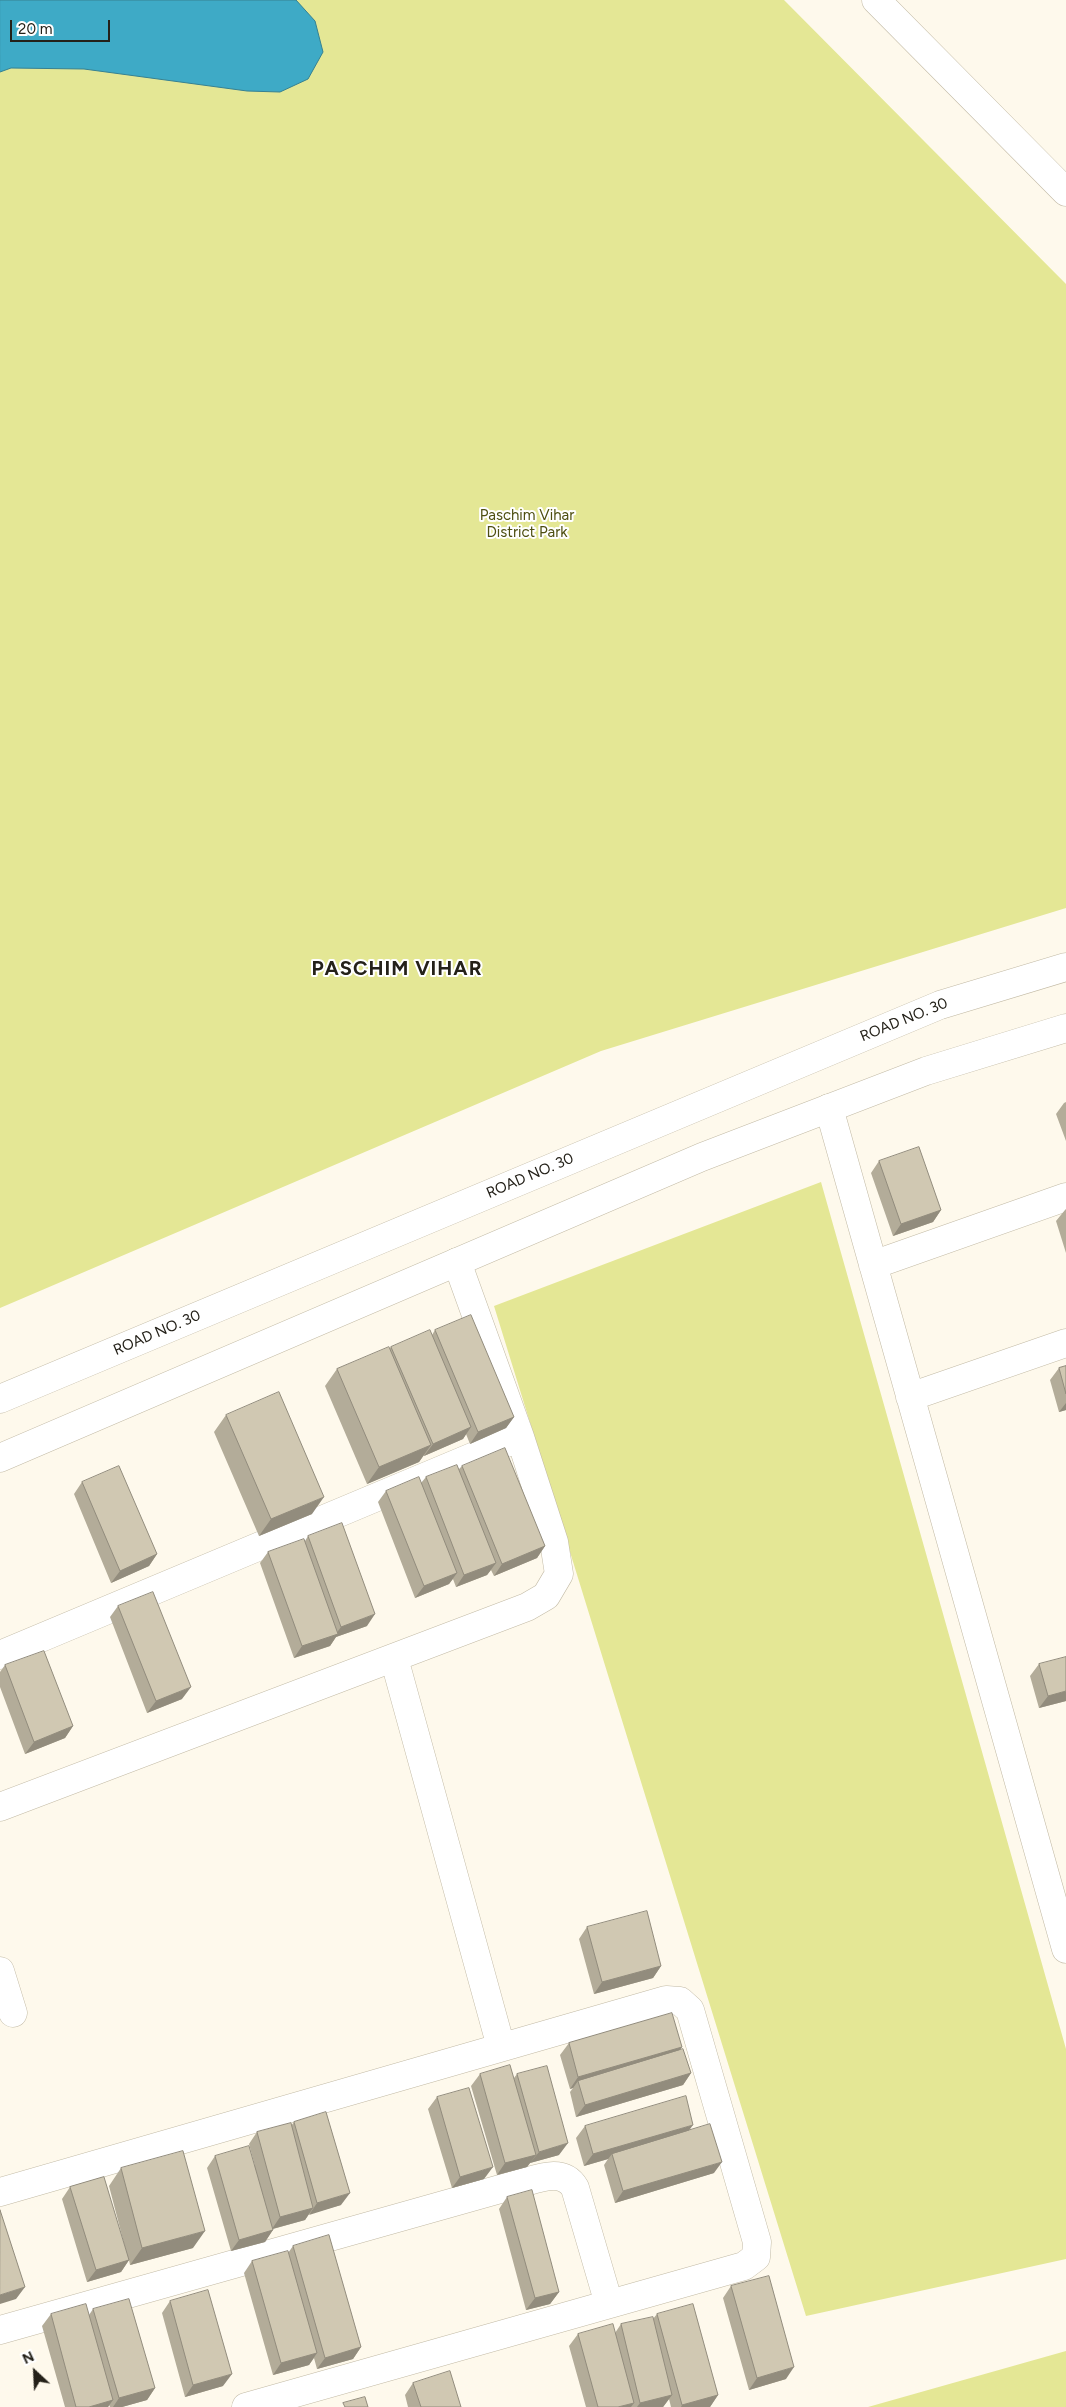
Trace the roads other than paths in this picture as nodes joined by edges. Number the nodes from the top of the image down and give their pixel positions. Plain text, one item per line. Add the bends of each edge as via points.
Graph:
1 (876, 0) edge
2 (1066, 192) edge
3 (1066, 967) edge
4 (1066, 1028) edge
5 (829, 1108) junction
6 (1066, 1197) edge
7 (457, 1262) junction
8 (872, 1265) junction
9 (1066, 1343) edge
10 (910, 1398) junction
11 (0, 1399) edge
12 (520, 1437) junction
13 (0, 1458) edge
14 (0, 1655) edge
15 (394, 1658) junction
16 (0, 1807) edge
17 (1059, 1899) edge
18 (1066, 1949) edge
19 (0, 1971) edge
20 (13, 2013) dead end
21 (501, 2047) junction
22 (0, 2192) edge
23 (609, 2304) junction
24 (0, 2330) edge
25 (246, 2407) edge

1 - 2 street
3 - 11 street, ROAD NO. 30 via 940,1004
4 - 5 street via 926,1071
5 - 7 street via 702,1157
5 - 8 street
6 - 8 street
7 - 12 street
7 - 13 street
8 - 10 street
9 - 10 street
10 - 17 street
12 - 14 street
12 - 15 street via 554,1542 559,1574 546,1596 527,1607
15 - 16 street
15 - 21 street
17 - 18 street
19 - 20 street
21 - 22 street
21 - 23 street via 666,2000 680,2000 690,2010 757,2242 756,2257 744,2266
23 - 24 street via 575,2188 562,2176 548,2176
23 - 25 street

